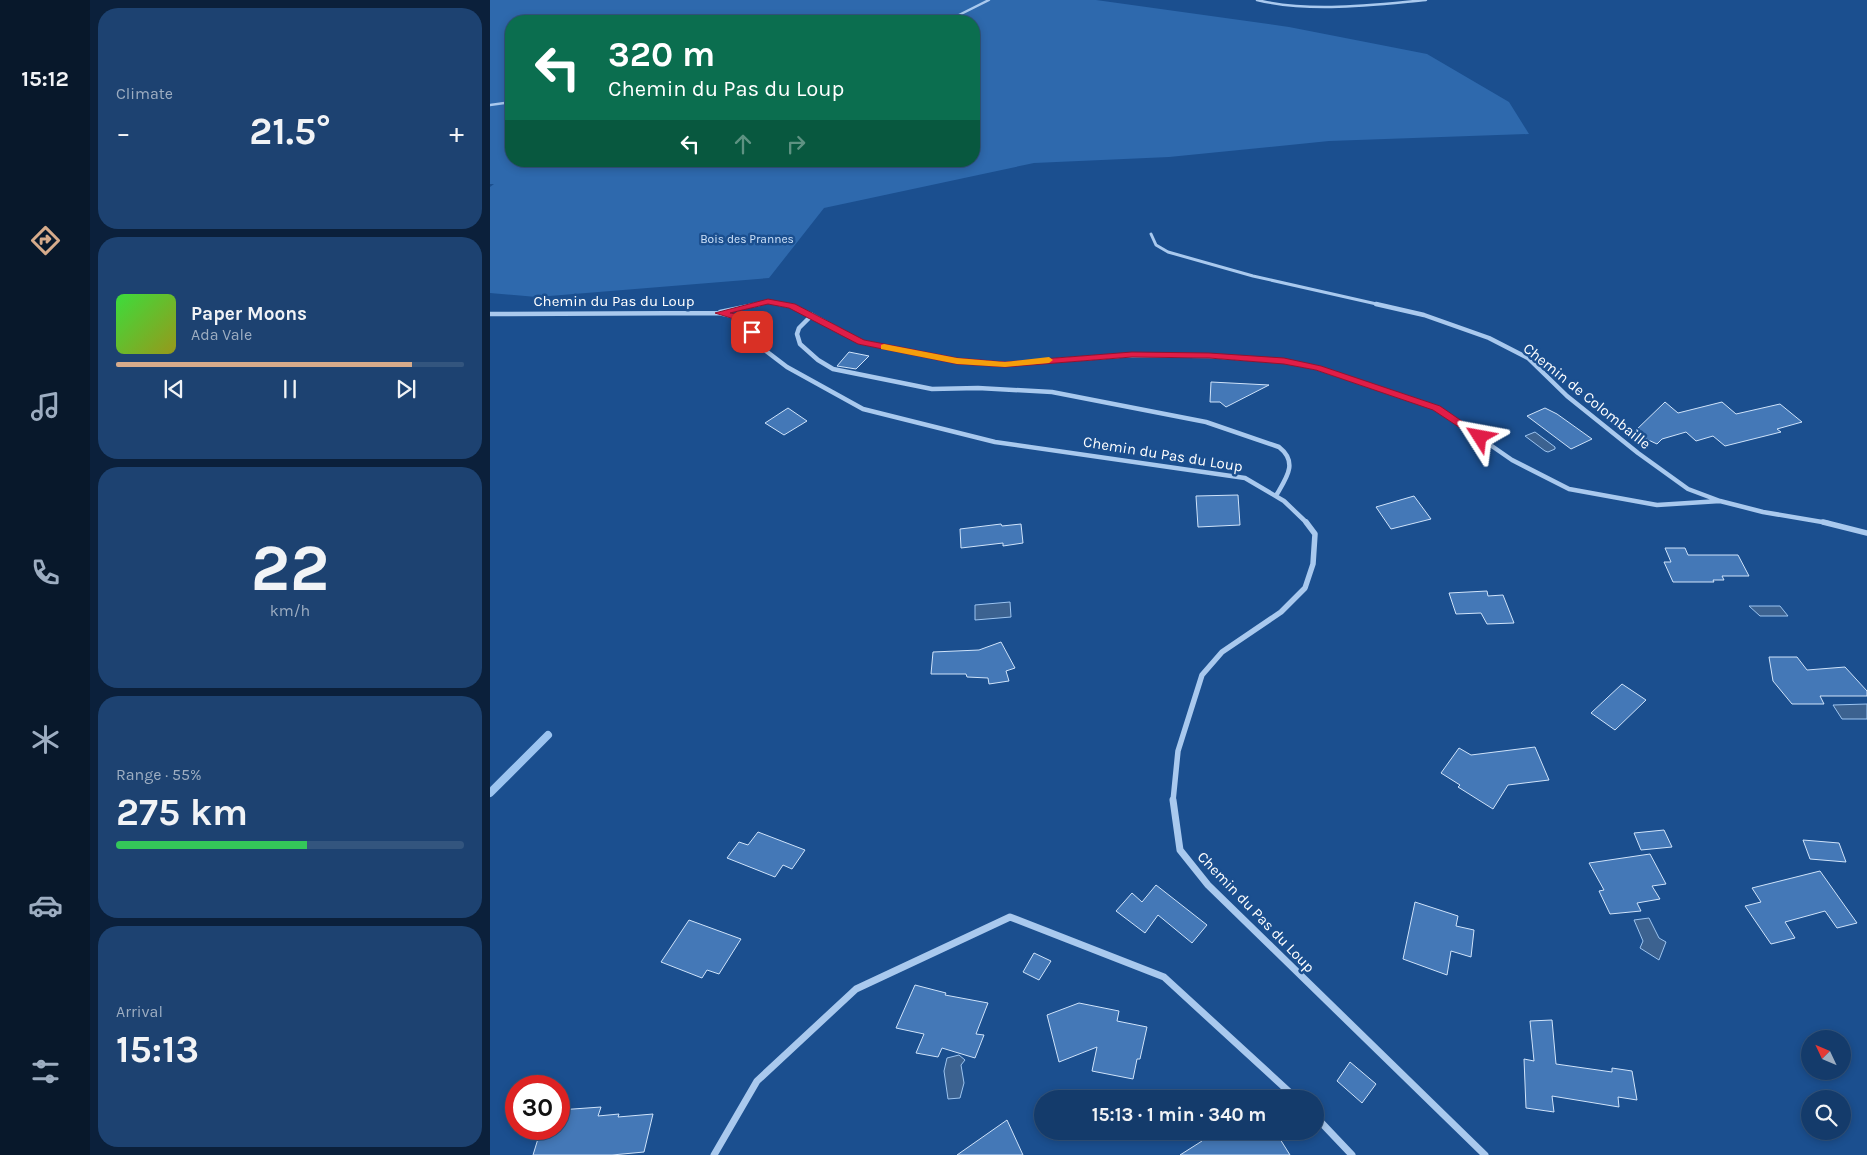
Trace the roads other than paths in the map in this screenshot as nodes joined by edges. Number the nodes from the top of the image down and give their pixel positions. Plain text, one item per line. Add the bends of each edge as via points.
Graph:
1 (989, 0) edge
2 (1257, 0) edge
3 (1426, 0) edge
4 (959, 15) edge
5 (505, 103) edge
6 (490, 105) edge
7 (1151, 234) dead end
8 (719, 313) junction
9 (490, 314) edge
10 (812, 315) junction
11 (1277, 494) junction
12 (1720, 501) junction
13 (1867, 533) edge
14 (1287, 1090) edge
15 (1324, 1125) edge
16 (714, 1155) edge
17 (1352, 1155) edge
18 (1485, 1155) edge

1 - 4 street
2 - 3 street via 1278,5 1365,6
5 - 6 street
7 - 12 street, Chemin de Colombaille via 1156,245 1168,252 1253,276 1424,315 1489,338 1528,358 1567,396 1672,479
8 - 9 street, Chemin du Pas du Loup
8 - 10 street via 768,302 792,306
8 - 11 street, Chemin du Pas du Loup via 738,317 766,351 786,367 863,409 995,442 1246,478
10 - 11 street via 799,328 800,344 833,369 932,389 1052,392 1206,422 1279,447 1292,459
10 - 12 street via 861,342 957,361 1005,364 1132,355 1209,356 1301,364 1437,408 1512,460 1569,489 1657,505
11 - 18 street, Chemin du Pas du Loup via 1301,514 1315,534 1313,564 1304,588 1281,612 1222,652 1202,675 1178,751 1172,806 1180,850 1208,885
12 - 13 street, Chemin de Colombaille
14 - 16 street via 1164,977 1010,917 856,989 757,1081
15 - 17 street

